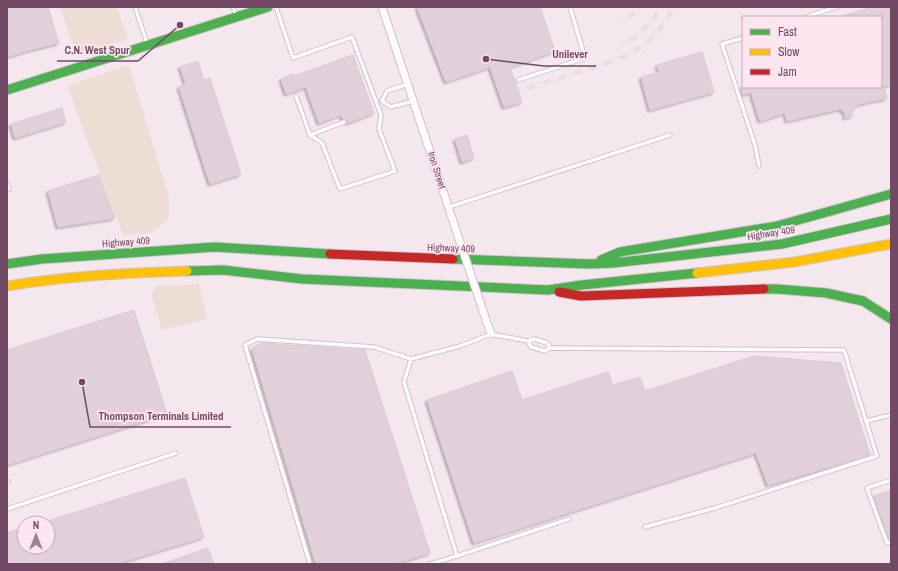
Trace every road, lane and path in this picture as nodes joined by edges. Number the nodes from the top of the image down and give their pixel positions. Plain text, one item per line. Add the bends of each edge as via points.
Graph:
1 (134, 7) edge
2 (233, 7) edge
3 (268, 7) edge
4 (276, 7) edge
5 (382, 7) edge
6 (570, 7) edge
7 (836, 7) edge
8 (809, 16) edge
9 (237, 17) junction
10 (742, 38) edge
11 (147, 45) junction
12 (518, 80) dead end
13 (408, 84) junction
14 (7, 90) edge
15 (296, 96) dead end
16 (382, 101) junction
17 (413, 101) junction
18 (377, 102) junction
19 (379, 109) junction
20 (373, 112) dead end
21 (344, 122) dead end
22 (310, 135) junction
23 (670, 135) dead end
24 (760, 166) dead end
25 (7, 182) edge
26 (7, 189) edge
27 (891, 194) edge
28 (449, 207) junction
29 (891, 219) edge
30 (891, 244) edge
31 (7, 264) edge
32 (590, 264) junction
33 (7, 286) edge
34 (548, 290) junction
35 (891, 319) edge
36 (491, 334) junction
37 (528, 341) junction
38 (550, 348) junction
39 (411, 359) junction
40 (891, 415) edge
41 (866, 420) junction
42 (176, 453) dead end
43 (891, 480) edge
44 (7, 509) edge
45 (569, 519) dead end
46 (645, 527) dead end
47 (891, 542) edge
48 (457, 556) junction
49 (310, 564) edge
50 (430, 564) edge

1 - 11 lane
2 - 9 lane
3 - 9 main road
4 - 18 lane via 293,58 352,37
5 - 13 street, Iron Street
6 - 12 lane via 586,58
7 - 8 lane
9 - 11 main road
10 - 24 lane via 722,44
11 - 14 main road
13 - 16 lane via 387,91
13 - 17 street, Iron Street
15 - 22 lane
16 - 17 lane via 391,107
16 - 18 lane
17 - 28 street, Iron Street
18 - 19 lane
19 - 20 lane
19 - 22 lane via 379,129 395,171 340,188 322,143
21 - 22 lane
23 - 28 lane
25 - 26 lane
27 - 32 main road via 777,226 620,252
28 - 36 street, Iron Street, bridge
29 - 32 main road, Highway 409 via 782,244
30 - 34 main road via 794,262
31 - 32 main road, Highway 409 via 42,259 215,247
33 - 34 main road via 116,273 223,270 302,279
34 - 35 main road via 581,296 777,288 826,293 863,301
36 - 37 lane
36 - 39 lane via 460,346
37 - 38 lane via 534,339 547,343
37 - 38 lane via 531,347 545,350
38 - 41 lane via 844,350
39 - 48 lane via 404,382
39 - 49 lane via 374,347 257,339 245,345
40 - 41 lane
41 - 46 lane via 877,456 715,508
42 - 44 lane
43 - 47 lane via 867,488 887,543
45 - 48 lane
48 - 50 lane

